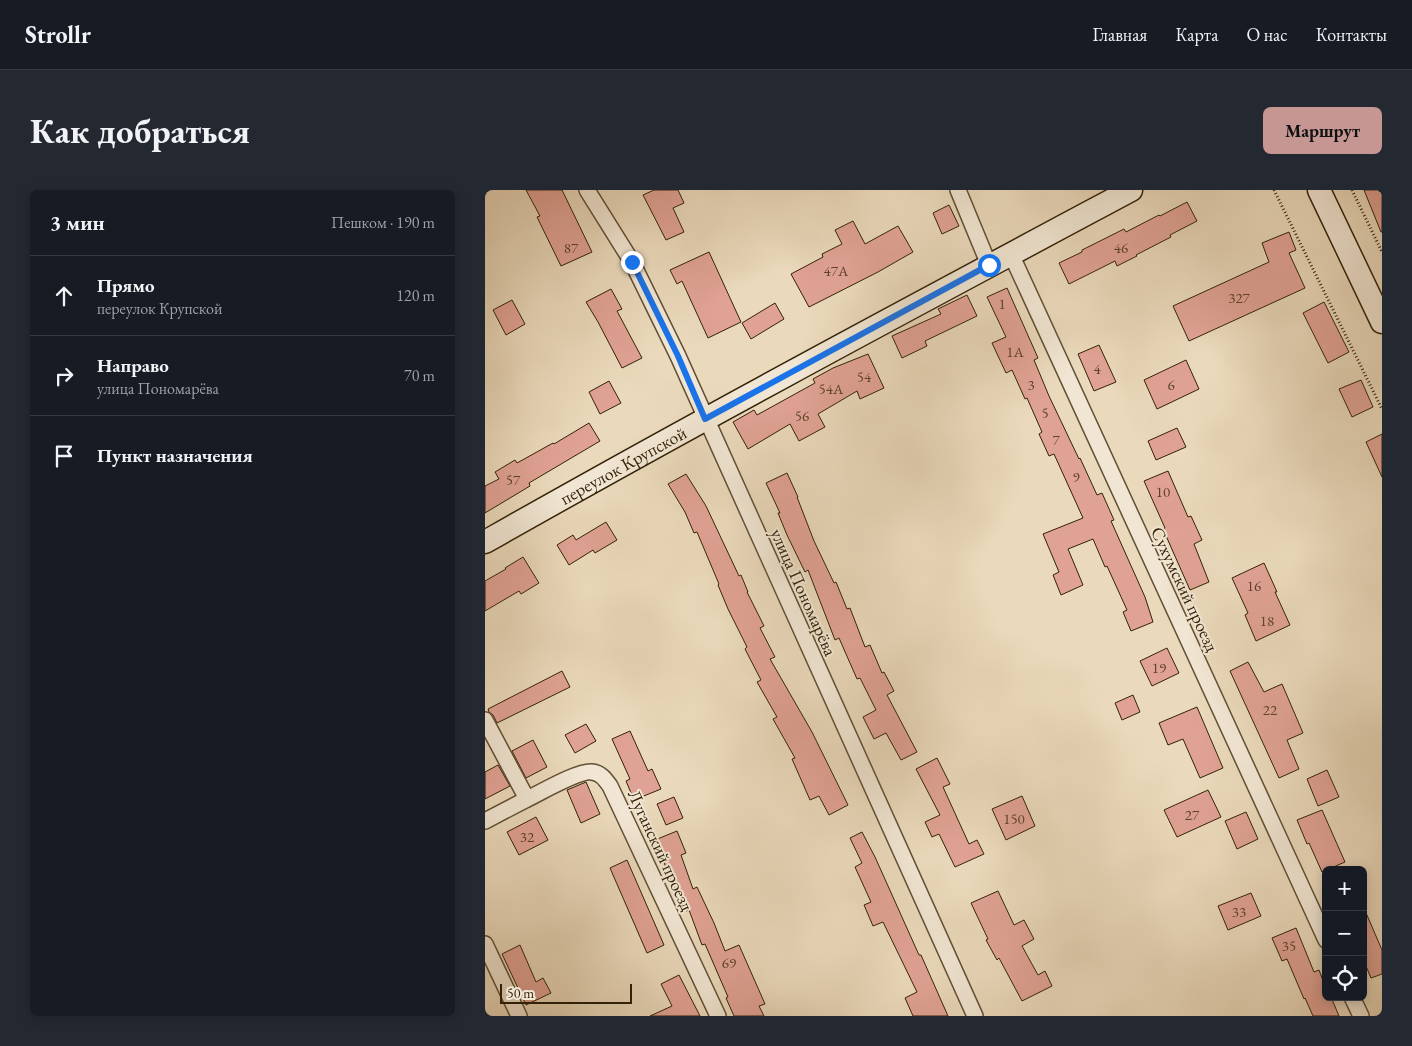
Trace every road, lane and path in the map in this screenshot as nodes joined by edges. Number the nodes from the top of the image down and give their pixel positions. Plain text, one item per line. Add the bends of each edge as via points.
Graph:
1 (587, 190) edge
2 (958, 190) edge
3 (1131, 190) edge
4 (1275, 190) edge
5 (1319, 190) edge
6 (1352, 190) edge
7 (1382, 252) edge
8 (1011, 254) junction
9 (989, 265) junction
10 (1382, 322) edge
11 (1382, 409) edge
12 (705, 419) junction
13 (485, 542) edge
14 (485, 720) edge
15 (527, 800) junction
16 (485, 821) edge
17 (1322, 931) edge
18 (485, 944) edge
19 (1354, 1001) edge
20 (519, 1016) edge
21 (718, 1016) edge
22 (975, 1016) edge
23 (1361, 1016) edge

1 - 12 street, улица Пономарёва via 632,262
2 - 9 street
3 - 8 street, переулок Крупской
4 - 11 path
5 - 10 street
6 - 7 path
8 - 9 street, переулок Крупской
8 - 17 street, Сухумский проезд
9 - 12 street, переулок Крупской
12 - 13 street, переулок Крупской
12 - 22 street, улица Пономарёва
14 - 15 street
15 - 16 street, Луганский проезд
15 - 21 street, Луганский проезд via 581,774 592,772 602,775
18 - 20 street
19 - 23 street

